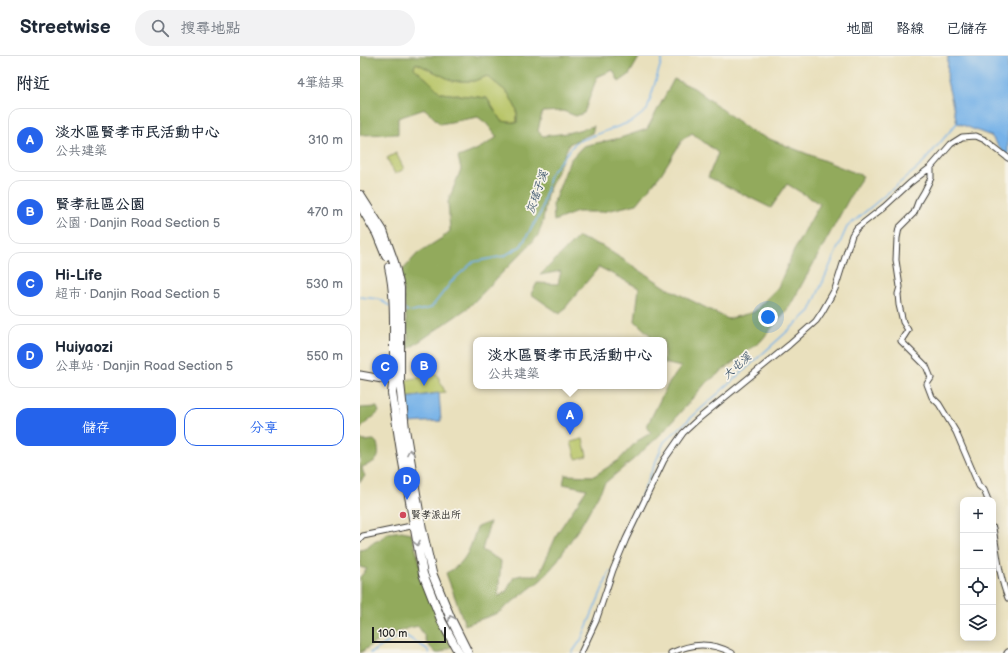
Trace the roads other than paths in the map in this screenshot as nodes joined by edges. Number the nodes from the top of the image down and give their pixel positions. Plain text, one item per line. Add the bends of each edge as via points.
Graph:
1 (1008, 158) edge
2 (931, 167) junction
3 (360, 195) edge
4 (360, 205) edge
5 (397, 300) junction
6 (398, 319) junction
7 (360, 375) edge
8 (397, 380) junction
9 (987, 497) edge
10 (418, 525) junction
11 (994, 533) edge
12 (360, 539) edge
13 (1008, 598) edge
14 (459, 653) edge
15 (468, 653) edge
16 (581, 653) edge
17 (671, 653) edge
18 (732, 653) edge

1 - 2 street via 985,140 976,136 962,137 951,144
2 - 9 street via 931,178 914,213 899,228 897,238 899,304 903,322 908,330 901,341 926,366 931,378 927,384 932,397 956,432 979,486
2 - 16 street via 857,228 852,235 835,290 816,321 683,433 664,460 626,539 596,621
3 - 5 main road via 383,231 394,262 400,288
4 - 5 main road via 388,259
5 - 6 main road
6 - 8 main road
6 - 8 main road via 401,357
7 - 8 street
8 - 10 main road
10 - 12 street via 363,536
10 -> 14 main road via 424,574 442,622
15 -> 10 main road via 432,573
11 - 13 street
17 - 18 street via 699,644

